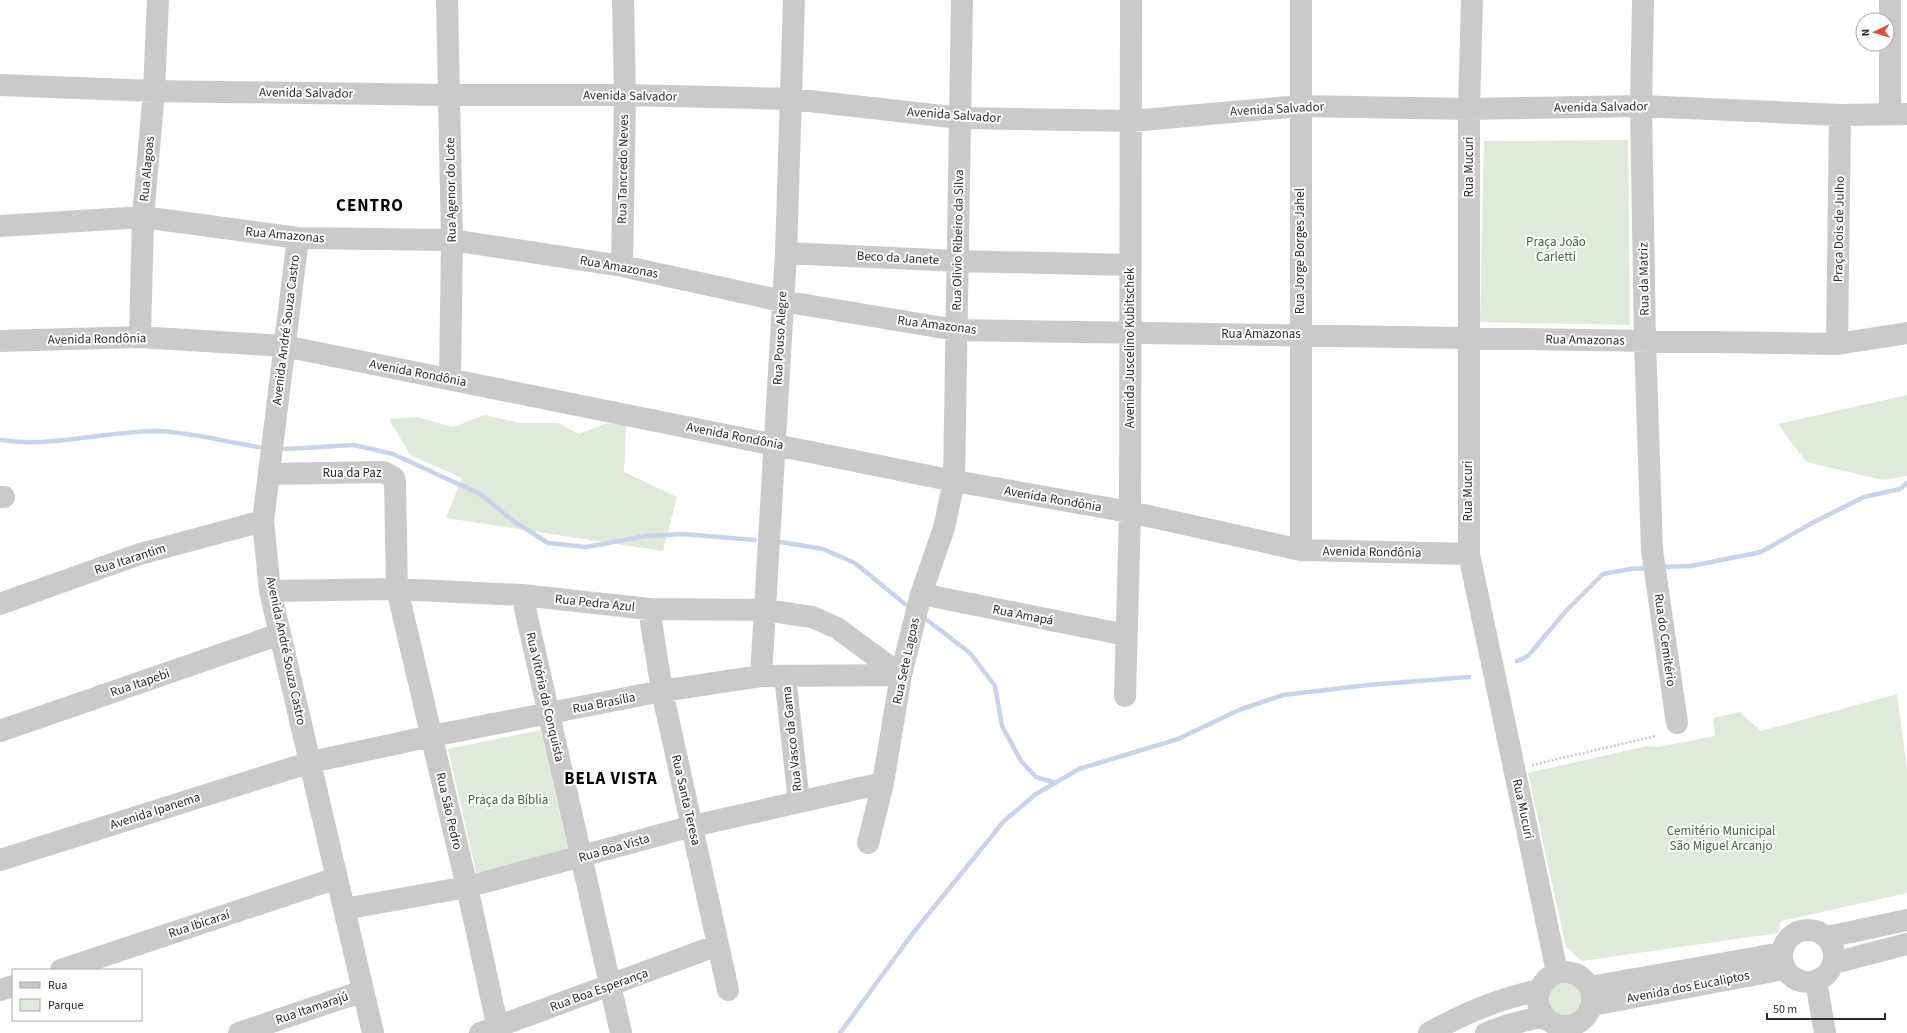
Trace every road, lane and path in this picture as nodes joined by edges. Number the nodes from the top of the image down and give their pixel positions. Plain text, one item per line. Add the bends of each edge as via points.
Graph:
1 (158, 0) edge
2 (447, 0) edge
3 (623, 0) edge
4 (794, 0) edge
5 (962, 0) edge
6 (1131, 0) edge
7 (1301, 0) edge
8 (1472, 0) edge
9 (1643, 0) edge
10 (1890, 0) edge
11 (0, 85) edge
12 (154, 90) junction
13 (625, 95) junction
14 (449, 96) junction
15 (792, 99) junction
16 (1300, 106) junction
17 (1641, 106) junction
18 (1469, 109) junction
19 (1899, 114) edge
20 (1840, 115) junction
21 (960, 118) junction
22 (1132, 121) junction
23 (143, 217) junction
24 (0, 226) edge
25 (298, 238) junction
26 (452, 240) junction
27 (786, 253) junction
28 (957, 261) junction
29 (1130, 265) junction
30 (622, 266) junction
31 (782, 301) junction
32 (956, 330) junction
33 (1907, 333) edge
34 (1129, 334) junction
35 (1300, 334) junction
36 (1468, 337) junction
37 (140, 338) junction
38 (0, 341) edge
39 (1645, 341) junction
40 (1837, 344) junction
41 (284, 346) junction
42 (450, 379) junction
43 (774, 443) junction
44 (269, 474) junction
45 (954, 481) junction
46 (1130, 512) junction
47 (263, 521) junction
48 (1301, 550) junction
49 (1468, 554) junction
50 (1653, 557) joint
51 (397, 589) junction
52 (270, 591) junction
53 (921, 594) junction
54 (522, 595) junction
55 (0, 604) edge
56 (648, 609) junction
57 (764, 610) junction
58 (280, 634) junction
59 (1126, 635) junction
60 (901, 675) junction
61 (761, 676) junction
62 (785, 676) junction
63 (662, 691) junction
64 (1126, 696) dead end
65 (548, 714) junction
66 (1677, 724) dead end
67 (0, 731) edge
68 (432, 736) junction
69 (1656, 736) dead end
70 (311, 762) junction
71 (1514, 769) junction
72 (883, 782) junction
73 (799, 802) junction
74 (693, 826) junction
75 (868, 843) dead end
76 (580, 857) junction
77 (0, 860) edge
78 (337, 878) junction
79 (467, 887) junction
80 (344, 909) junction
81 (1907, 920) edge
82 (1827, 937) junction
83 (1907, 944) edge
84 (718, 945) junction
85 (1783, 961) junction
86 (1834, 962) junction
87 (64, 969) edge
88 (1557, 972) junction
89 (1816, 981) junction
90 (12, 986) edge
91 (610, 986) junction
92 (0, 990) edge
93 (728, 990) dead end
94 (1539, 990) junction
95 (363, 991) junction
96 (1591, 996) junction
97 (1543, 1016) junction
98 (1567, 1030) edge
99 (492, 1031) edge
100 (239, 1033) edge
101 (373, 1033) edge
102 (621, 1033) edge
103 (1429, 1033) edge
104 (1486, 1033) edge
105 (1825, 1033) edge

1 - 12 street, Rua Alagoas
2 - 14 street, Rua Agenor do Lote
3 - 13 street, Rua Tancredo Neves
4 - 15 street, Rua Pouso Alegre
5 - 21 street, Rua Olivio Ribeiro da Silva
6 - 22 street, Avenida Juscelino Kubitschek
7 - 16 street, Rua Jorge Borges Jahel
8 - 18 street, Rua Mucuri
9 - 17 street, Rua da Matriz
10 - 19 street
11 - 12 street, Avenida Salvador
12 - 14 street, Avenida Salvador
12 - 23 street, Rua Alagoas
13 - 14 street, Avenida Salvador
13 - 15 street, Avenida Salvador
13 - 30 street, Rua Tancredo Neves
14 - 26 street, Rua Agenor do Lote
15 - 21 street, Avenida Salvador
15 - 27 street, Rua Pouso Alegre
16 - 18 street, Avenida Salvador
16 - 22 street, Avenida Salvador
16 - 35 street, Rua Jorge Borges Jahel
17 - 18 street, Avenida Salvador
17 - 20 street, Avenida Salvador
17 - 39 street, Rua da Matriz
18 - 36 street, Rua Mucuri
19 - 20 street, Avenida Salvador
20 - 40 street, Praça Dois de Julho
21 - 22 street, Avenida Salvador
21 - 28 street, Rua Olivio Ribeiro da Silva
22 - 29 street, Avenida Juscelino Kubitschek
23 - 24 street, Rua Amazonas
23 - 25 street, Rua Amazonas
23 - 37 street, Rua Alagoas
25 - 26 street, Rua Amazonas
25 - 41 street, Avenida André Souza Castro
26 - 30 street, Rua Amazonas
26 - 42 street, Rua Agenor do Lote
27 - 28 street, Beco da Janete
27 - 31 street, Rua Pouso Alegre
28 - 29 street, Beco da Janete
28 - 32 street, Rua Olivio Ribeiro da Silva
29 - 34 street, Avenida Juscelino Kubitschek
30 - 31 street, Rua Amazonas
31 - 32 street, Rua Amazonas
31 - 43 street, Rua Pouso Alegre
32 - 34 street, Rua Amazonas
32 - 45 street, Rua Olivio Ribeiro da Silva
33 - 40 street, Rua Amazonas
34 - 35 street, Rua Amazonas
34 - 46 street, Avenida Juscelino Kubitschek
35 - 36 street, Rua Amazonas
35 - 48 street, Rua Jorge Borges Jahel
36 - 39 street, Rua Amazonas
36 - 49 street, Rua Mucuri
37 - 38 street, Avenida Rondônia
37 - 41 street, Avenida Rondônia
39 - 40 street, Rua Amazonas
39 - 50 street, Rua da Matriz
41 - 42 street, Avenida Rondônia
41 - 44 street, Avenida André Souza Castro
42 - 43 street, Avenida Rondônia
43 - 45 street, Avenida Rondônia
43 - 57 street, Rua Pouso Alegre
44 - 47 street, Avenida André Souza Castro
44 - 51 street, Rua da Paz via 384,472 394,478
45 - 46 street, Avenida Rondônia
45 - 53 street, Rua Sete Lagoas via 944,528
46 - 48 street, Avenida Rondônia
46 - 59 street, Avenida Juscelino Kubitschek
47 - 52 street, Avenida André Souza Castro
47 - 55 street, Rua Itarantim via 140,554
48 - 49 street, Avenida Rondônia
49 - 71 street, Rua Mucuri
50 - 66 street, Rua do Cemitério
51 - 52 street, Rua Pedra Azul
51 - 54 street, Rua Pedra Azul
51 - 68 street, Rua São Pedro
52 - 58 street, Avenida André Souza Castro
53 - 59 street, Rua Amapá
53 - 60 street, Rua Sete Lagoas
54 - 56 street, Rua Pedra Azul
54 - 65 street, Rua Vitória da Conquista
56 - 57 street, Rua Pedra Azul
56 - 63 street, Rua Santa Teresa
57 - 60 street, Rua Pedra Azul via 812,617 837,628
57 - 61 street, Rua Pouso Alegre
58 - 67 street, Rua Itapebi
58 - 70 street, Avenida André Souza Castro
59 - 64 street, Avenida Juscelino Kubitschek
60 - 62 street, Rua Brasília
60 - 72 street, Rua Sete Lagoas
61 - 62 street, Rua Brasília
61 - 63 street, Rua Brasília
62 - 73 street, Rua Vasco da Gama
63 - 65 street, Rua Brasília
63 - 74 street, Rua Santa Teresa
65 - 68 street, Rua Brasília
65 - 76 street, Rua Vitória da Conquista
68 - 70 street, Rua Brasília
68 - 79 street, Rua São Pedro
69 - 71 path
70 - 77 street, Avenida Ipanema
70 - 78 street, Avenida André Souza Castro
71 - 88 street, Rua Mucuri
72 - 73 street, Rua Boa Vista
72 - 75 street, Rua Sete Lagoas
73 - 74 street, Rua Boa Vista
74 - 76 street, Rua Boa Vista
74 - 84 street, Rua Santa Teresa
76 - 79 street, Rua Boa Vista
76 - 91 street, Rua Vitória da Conquista
78 - 80 street, Avenida André Souza Castro
78 - 87 street, Rua Ibicaraí
79 - 80 street, Rua Boa Vista
79 - 99 street, Rua São Pedro
80 - 95 street, Avenida André Souza Castro
81 - 82 street
82 - 85 street via 1812,929 1789,937 1784,944
82 - 86 street via 1832,945
83 - 86 street
84 - 91 street, Rua Boa Esperança
84 - 93 street, Rua Santa Teresa
85 - 89 street via 1791,976 1798,981
85 - 96 street, Avenida dos Eucaliptos
86 - 89 street via 1830,971
88 - 94 street via 1543,982
88 - 96 street via 1567,971 1584,979
89 - 105 street
90 - 92 street
91 - 99 street, Rua Boa Esperança
91 - 102 street, Rua Vitória da Conquista
94 - 97 street via 1539,1008
94 - 103 street via 1482,1006 1454,1018
95 - 100 street, Rua Itamarajú
95 - 101 street, Avenida André Souza Castro
96 - 98 street via 1588,1013
97 - 98 street
97 - 104 street

